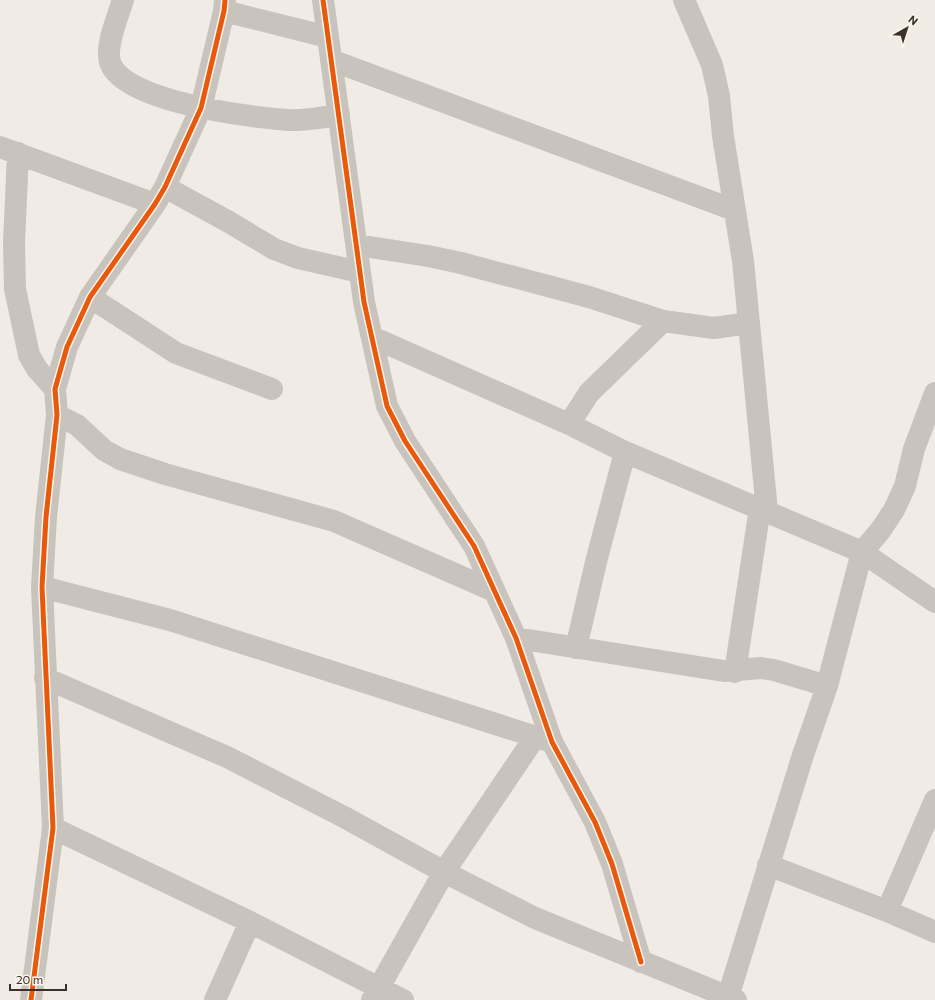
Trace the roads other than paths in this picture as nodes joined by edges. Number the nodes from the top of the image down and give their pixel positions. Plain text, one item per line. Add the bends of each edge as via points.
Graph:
1 (123, 0) edge
2 (323, 0) edge
3 (684, 0) edge
4 (225, 5) edge
5 (328, 37) junction
6 (331, 60) junction
7 (201, 108) junction
8 (339, 115) junction
9 (9, 150) edge
10 (160, 196) junction
11 (734, 210) junction
12 (357, 245) junction
13 (360, 272) junction
14 (90, 297) junction
15 (663, 321) junction
16 (750, 323) junction
17 (372, 337) junction
18 (55, 389) junction
19 (272, 389) dead end
20 (935, 393) edge
21 (57, 415) junction
22 (569, 424) junction
23 (625, 452) junction
24 (763, 509) junction
25 (862, 552) junction
26 (42, 587) junction
27 (494, 591) junction
28 (935, 602) edge
29 (516, 638) junction
30 (576, 648) junction
31 (735, 672) junction
32 (45, 678) junction
33 (827, 686) junction
34 (543, 739) junction
35 (935, 800) edge
36 (52, 828) junction
37 (768, 865) junction
38 (444, 872) junction
39 (887, 911) junction
40 (250, 922) junction
41 (935, 932) edge
42 (641, 962) junction
43 (375, 993) edge
44 (27, 997) edge
45 (730, 999) edge
46 (215, 1000) edge
47 (403, 1000) edge

1 - 7 street via 109,50 110,63 118,75 158,96
2 - 5 street
3 - 11 street via 714,73 720,96
4 - 5 street
4 - 7 street
5 - 6 street
6 - 8 street
6 - 11 street
7 - 8 street via 289,120
7 - 10 street
8 - 12 street
9 - 10 street
9 - 18 street via 15,289 29,355 37,369
10 - 13 street via 229,222 274,249 298,258
10 - 14 street
11 - 16 street
12 - 13 street
12 - 15 street via 461,263 589,297
13 - 17 street
14 - 18 street via 67,347
14 - 19 street via 176,353
15 - 16 street via 714,328
15 - 22 street via 589,393
16 - 24 street
17 - 22 street
17 - 27 street via 387,406 405,441 474,546
18 - 21 street
20 - 25 street via 914,449 905,486 894,510
21 - 26 street via 46,517
21 - 27 street via 77,425 104,450 120,459 334,521
22 - 23 street
23 - 24 street
23 - 30 street
24 - 25 street
24 - 31 street
25 - 28 street
25 - 33 street
26 - 32 street
26 - 34 street via 170,620
27 - 29 street
29 - 30 street
29 - 34 street
30 - 31 street
31 - 33 street via 767,669
32 - 36 street
32 - 38 street via 227,757
33 - 37 street
34 - 38 street
34 - 42 street via 598,829 612,864
35 - 39 street
36 - 40 street
36 - 44 street
37 - 39 street
37 - 45 street
38 - 42 street via 535,918
38 - 43 street
39 - 41 street
40 - 43 street
40 - 46 street
42 - 45 street
43 - 47 street

